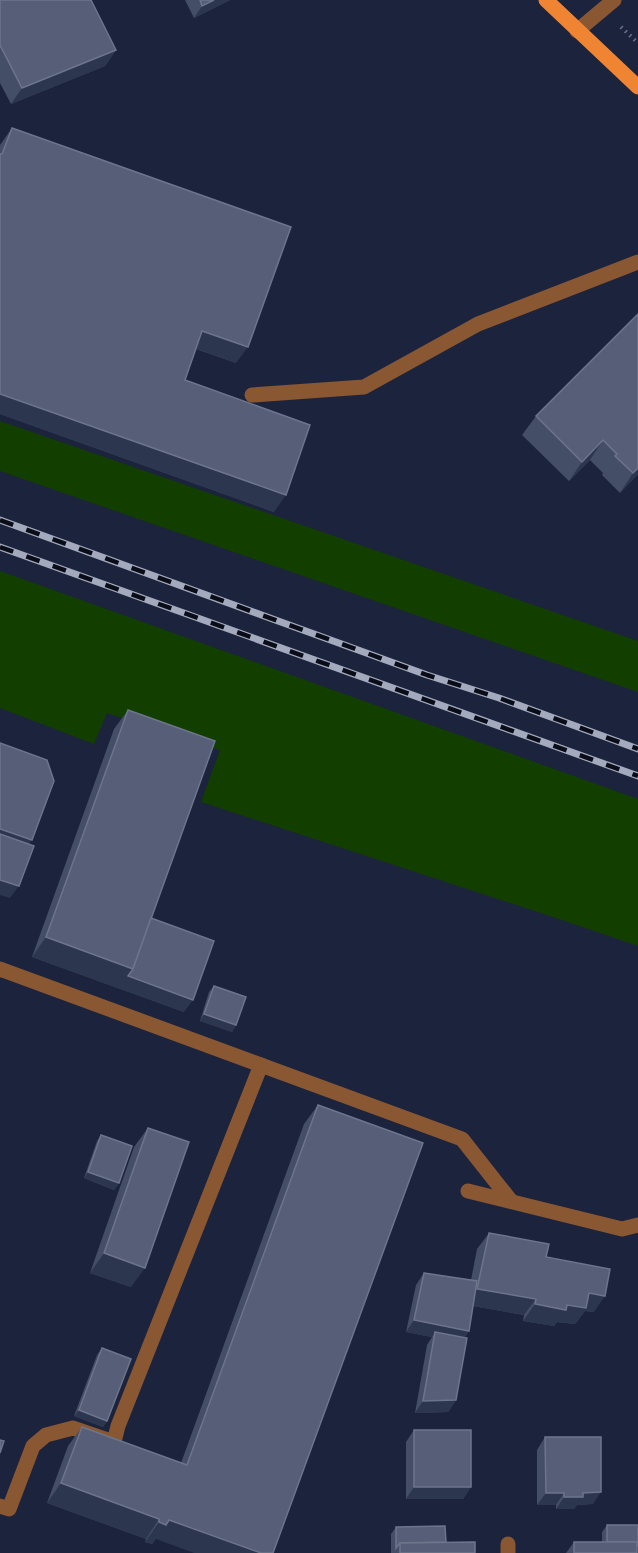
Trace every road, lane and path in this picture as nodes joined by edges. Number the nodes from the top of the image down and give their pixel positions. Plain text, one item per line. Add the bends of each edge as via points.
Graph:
1 (546, 0) edge
2 (614, 0) edge
3 (578, 31) junction
4 (638, 87) edge
5 (638, 262) edge
6 (252, 395) dead end
7 (0, 970) edge
8 (261, 1065) junction
9 (468, 1191) dead end
10 (511, 1201) junction
11 (638, 1225) edge
12 (0, 1506) edge

1 - 3 main road
2 - 3 street
3 - 4 main road
5 - 6 street via 478,324 364,387
7 - 8 street
8 - 10 street via 462,1138
8 - 12 street via 114,1442 73,1428 46,1435 33,1446 9,1509
9 - 10 street
10 - 11 street via 622,1229

